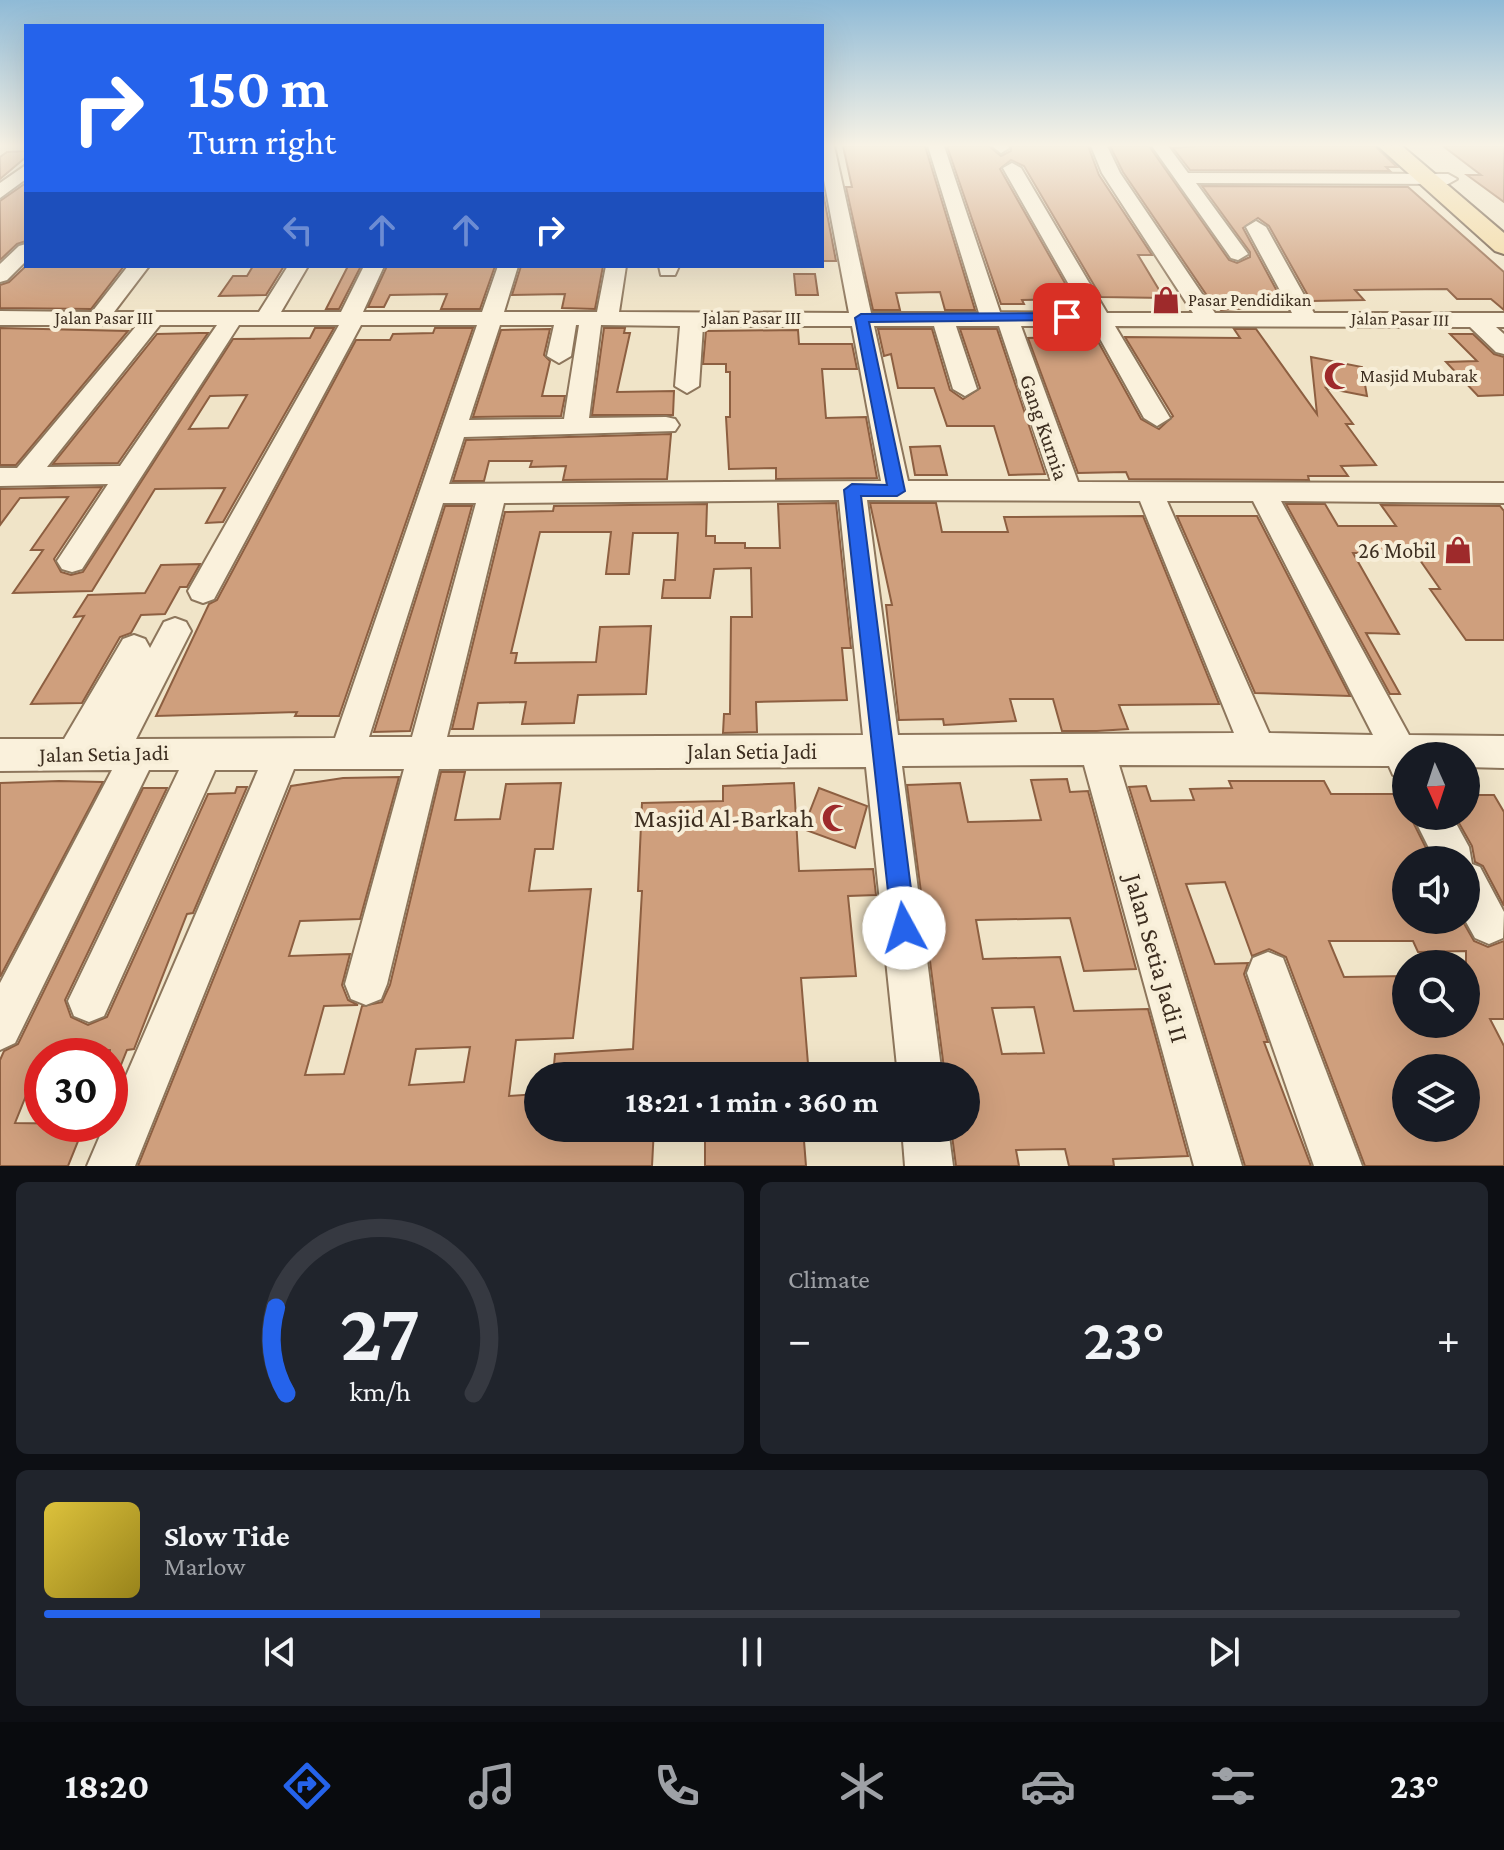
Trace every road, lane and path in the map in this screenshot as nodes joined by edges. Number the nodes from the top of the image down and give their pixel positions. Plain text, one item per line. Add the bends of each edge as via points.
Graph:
1 (829, 200) edge
2 (956, 200) edge
3 (1031, 200) edge
4 (1129, 200) edge
5 (1198, 200) edge
6 (1460, 200) edge
7 (1469, 200) edge
8 (1504, 225) edge
9 (1256, 227) dead end
10 (1504, 246) edge
11 (24, 252) edge
12 (1238, 254) dead end
13 (137, 268) edge
14 (297, 268) edge
15 (373, 268) edge
16 (507, 268) edge
17 (615, 268) edge
18 (0, 276) edge
19 (942, 317) junction
20 (999, 317) junction
21 (1098, 317) junction
22 (1207, 317) junction
23 (1305, 317) junction
24 (0, 318) edge
25 (98, 318) junction
26 (154, 318) junction
27 (233, 318) junction
28 (266, 318) junction
29 (352, 318) junction
30 (491, 318) junction
31 (566, 318) junction
32 (599, 318) junction
33 (692, 318) junction
34 (861, 318) junction
35 (1476, 320) junction
36 (1504, 320) edge
37 (1504, 347) edge
38 (559, 356) dead end
39 (687, 386) dead end
40 (965, 389) dead end
41 (1157, 418) dead end
42 (666, 425) dead end
43 (575, 427) junction
44 (453, 429) junction
45 (128, 475) junction
46 (12, 477) edge
47 (852, 490) junction
48 (897, 491) junction
49 (1068, 492) junction
50 (1504, 493) edge
51 (432, 494) junction
52 (492, 494) junction
53 (1151, 495) junction
54 (1264, 496) junction
55 (72, 561) dead end
56 (203, 591) dead end
57 (175, 631) dead end
58 (134, 648) dead end
59 (1395, 742) edge
60 (1097, 749) junction
61 (1258, 749) junction
62 (885, 750) junction
63 (205, 752) junction
64 (283, 752) junction
65 (426, 752) junction
66 (1504, 752) edge
67 (124, 753) junction
68 (347, 753) junction
69 (1480, 753) edge
70 (74, 754) junction
71 (0, 755) edge
72 (1392, 756) edge
73 (1480, 907) edge
74 (1489, 924) dead end
75 (1268, 973) dead end
76 (366, 984) dead end
77 (89, 1001) dead end
78 (0, 1028) edge
79 (918, 1062) edge
80 (926, 1142) edge
81 (100, 1158) edge
82 (929, 1166) edge
83 (1218, 1166) edge
84 (1338, 1166) edge

1 - 34 street
2 - 20 street, Gang Kurnia
3 - 21 street
4 - 22 street
5 - 12 street
6 - 10 main road
7 - 8 main road
9 - 23 street
11 - 18 street
13 - 25 street
14 - 28 street
15 - 29 street
16 - 30 street
17 - 32 street
19 - 20 street, Jalan Pasar III
19 - 34 street, Jalan Pasar III
19 - 40 street
20 - 21 street, Jalan Pasar III
20 - 49 street, Gang Kurnia
21 - 22 street, Jalan Pasar III
21 - 41 street
22 - 23 street, Jalan Pasar III
23 - 35 street, Jalan Pasar III
24 - 25 street, Jalan Pasar III
25 - 26 street, Jalan Pasar III
26 - 27 street, Jalan Pasar III
26 - 46 street
27 - 28 street, Jalan Pasar III
27 - 45 street
28 - 29 street, Jalan Pasar III
29 - 30 street, Jalan Pasar III
29 - 56 street
30 - 31 street, Jalan Pasar III
30 - 44 street
31 - 32 street, Jalan Pasar III
31 - 38 street
32 - 33 street, Jalan Pasar III
32 - 43 street
33 - 34 street, Jalan Pasar III
33 - 39 street
34 - 48 street
35 - 36 street, Jalan Pasar III
35 - 37 street
42 - 43 street
43 - 44 street
44 - 51 street
45 - 46 street
45 - 55 street
47 - 48 street
47 - 52 street
47 - 62 street
48 - 49 street
49 - 53 street
50 - 54 street
51 - 52 street
51 - 68 street
52 - 65 street
53 - 54 street
53 - 61 street
54 - 59 street
57 - 67 street
58 - 70 street
60 - 61 street, Jalan Setia Jadi
60 - 62 street, Jalan Setia Jadi
60 - 83 street, Jalan Setia Jadi II
61 - 72 street, Jalan Setia Jadi
62 - 65 street, Jalan Setia Jadi
62 - 79 street
63 - 64 street, Jalan Setia Jadi
63 - 67 street, Jalan Setia Jadi
63 - 77 street
64 - 68 street, Jalan Setia Jadi
64 - 81 street
65 - 68 street, Jalan Setia Jadi
65 - 76 street
66 - 69 street, Jalan Setia Jadi
67 - 70 street, Jalan Setia Jadi
67 - 78 street
70 - 71 street, Jalan Setia Jadi
73 - 74 street
75 - 84 street
80 - 82 street

